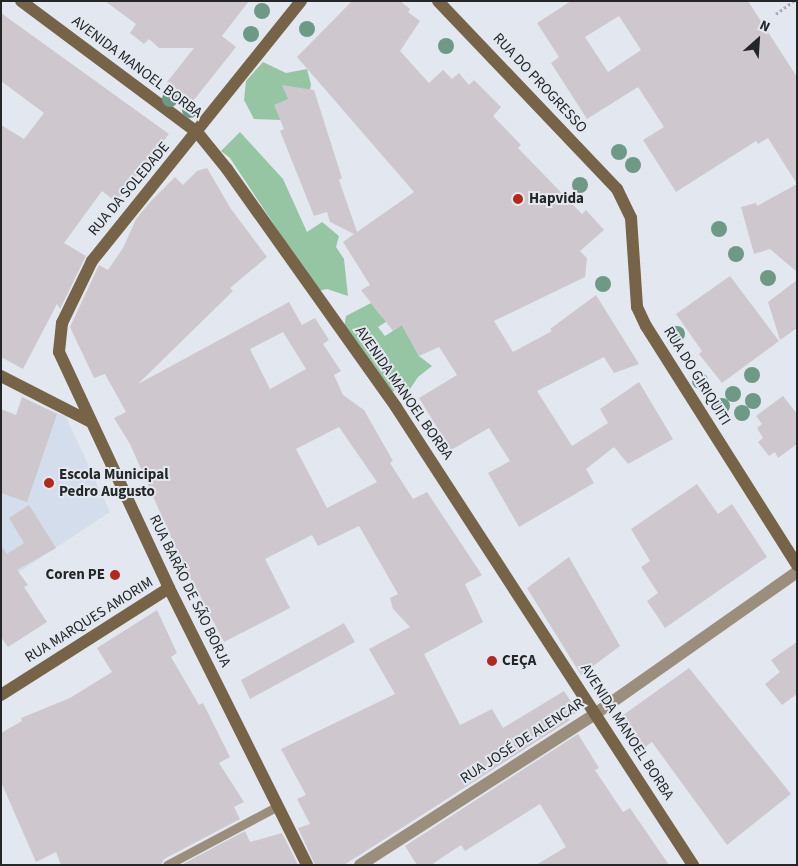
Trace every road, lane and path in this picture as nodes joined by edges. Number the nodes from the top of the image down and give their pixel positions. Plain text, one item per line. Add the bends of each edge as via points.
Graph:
1 (21, 1) edge
2 (302, 1) edge
3 (438, 1) edge
4 (794, 1) edge
5 (776, 14) dead end
6 (197, 132) junction
7 (617, 188) joint
8 (1, 376) edge
9 (92, 422) junction
10 (797, 565) edge
11 (797, 572) edge
12 (169, 588) junction
13 (1, 695) edge
14 (595, 714) junction
15 (278, 806) junction
16 (167, 865) edge
17 (307, 865) edge
18 (360, 865) edge
19 (693, 865) edge

1 - 6 street, AVENIDA MANOEL BORBA
2 - 6 street, RUA DA SOLEDADE
3 - 7 street, RUA DO PROGRESSO
4 - 5 path
6 - 9 street, RUA DA SOLEDADE via 92,261 62,323 60,352
6 - 14 street, AVENIDA MANOEL BORBA via 227,168 396,407
7 - 10 street, RUA DO GIRIQUITI via 631,218 637,307 646,326
8 - 9 street
9 - 12 street, RUA BARÃO DE SÃO BORJA
11 - 14 street, RUA JOSÉ DE ALENCAR
12 - 13 street, RUA MARQUES AMORIM
12 - 15 street, RUA BARÃO DE SÃO BORJA
14 - 18 street, RUA JOSÉ DE ALENCAR
14 - 19 street, AVENIDA MANOEL BORBA
15 - 16 lane
15 - 17 street, RUA BARÃO DE SÃO BORJA

